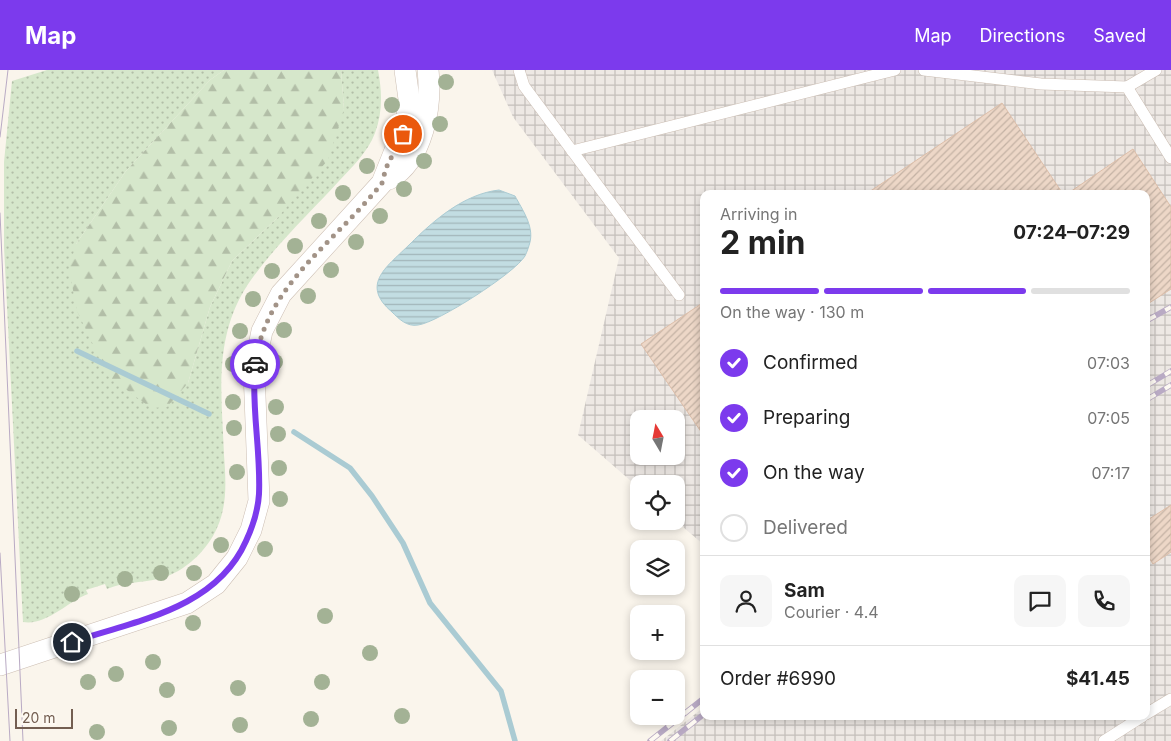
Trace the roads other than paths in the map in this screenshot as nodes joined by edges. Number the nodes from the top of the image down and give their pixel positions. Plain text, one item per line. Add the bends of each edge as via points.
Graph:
1 (405, 70) edge
2 (428, 70) edge
3 (518, 70) edge
4 (896, 70) edge
5 (924, 70) edge
6 (1156, 70) edge
7 (1127, 87) junction
8 (572, 151) junction
9 (1171, 158) edge
10 (382, 183) junction
11 (679, 295) dead end
12 (0, 665) edge
13 (1171, 699) edge
14 (1150, 712) edge
15 (1137, 720) edge
16 (1104, 741) edge

1 - 10 street via 409,99 406,123
2 - 10 street via 428,105 420,136 402,169
3 - 8 lane via 524,86
4 - 8 lane
5 - 7 lane via 1041,84
6 - 7 lane
7 - 9 lane
8 - 11 lane
10 - 12 street via 281,294 262,331 254,370 259,501 249,535 230,568 209,589 187,603
13 - 14 lane
15 - 16 lane

